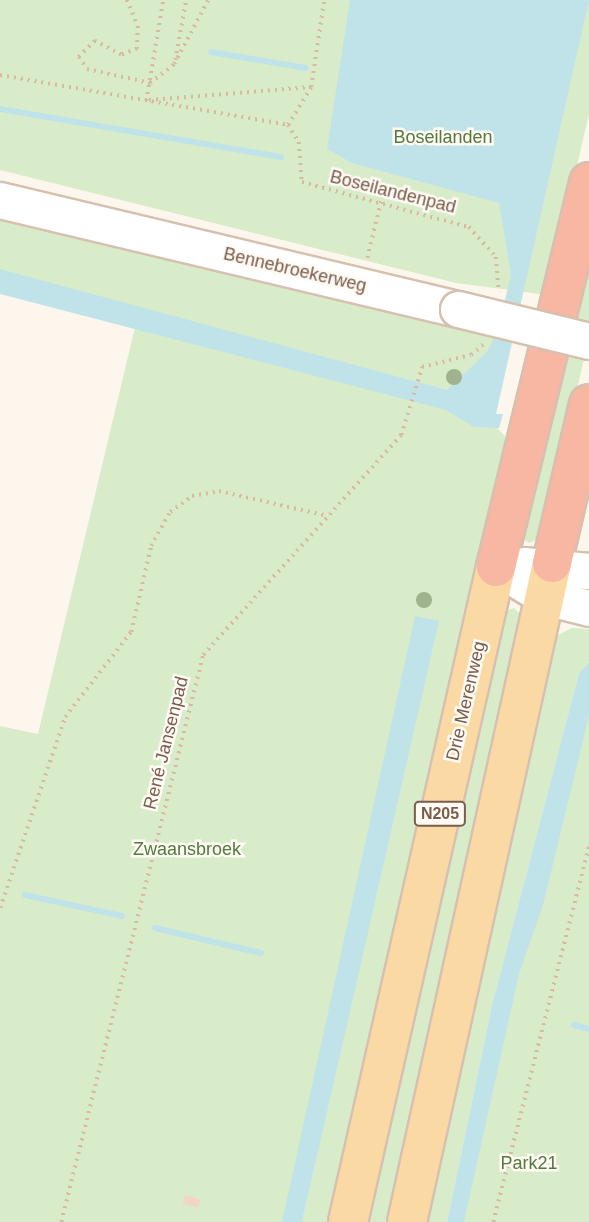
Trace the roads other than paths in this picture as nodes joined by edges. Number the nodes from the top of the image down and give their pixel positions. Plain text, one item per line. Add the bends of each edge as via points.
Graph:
1 (589, 182) edge
2 (0, 200) edge
3 (589, 341) edge
4 (589, 404) edge
5 (496, 568) junction
6 (589, 571) edge
7 (548, 580) junction
8 (589, 608) edge
9 (348, 1222) edge
10 (407, 1222) edge

1 - 5 highway, Drie Merenweg / N205
2 - 3 street, Bennebroekerweg, bridge
4 - 7 highway
5 - 7 street
5 - 9 main road, Drie Merenweg / N205
6 - 7 street
7 - 8 street
7 - 10 main road

